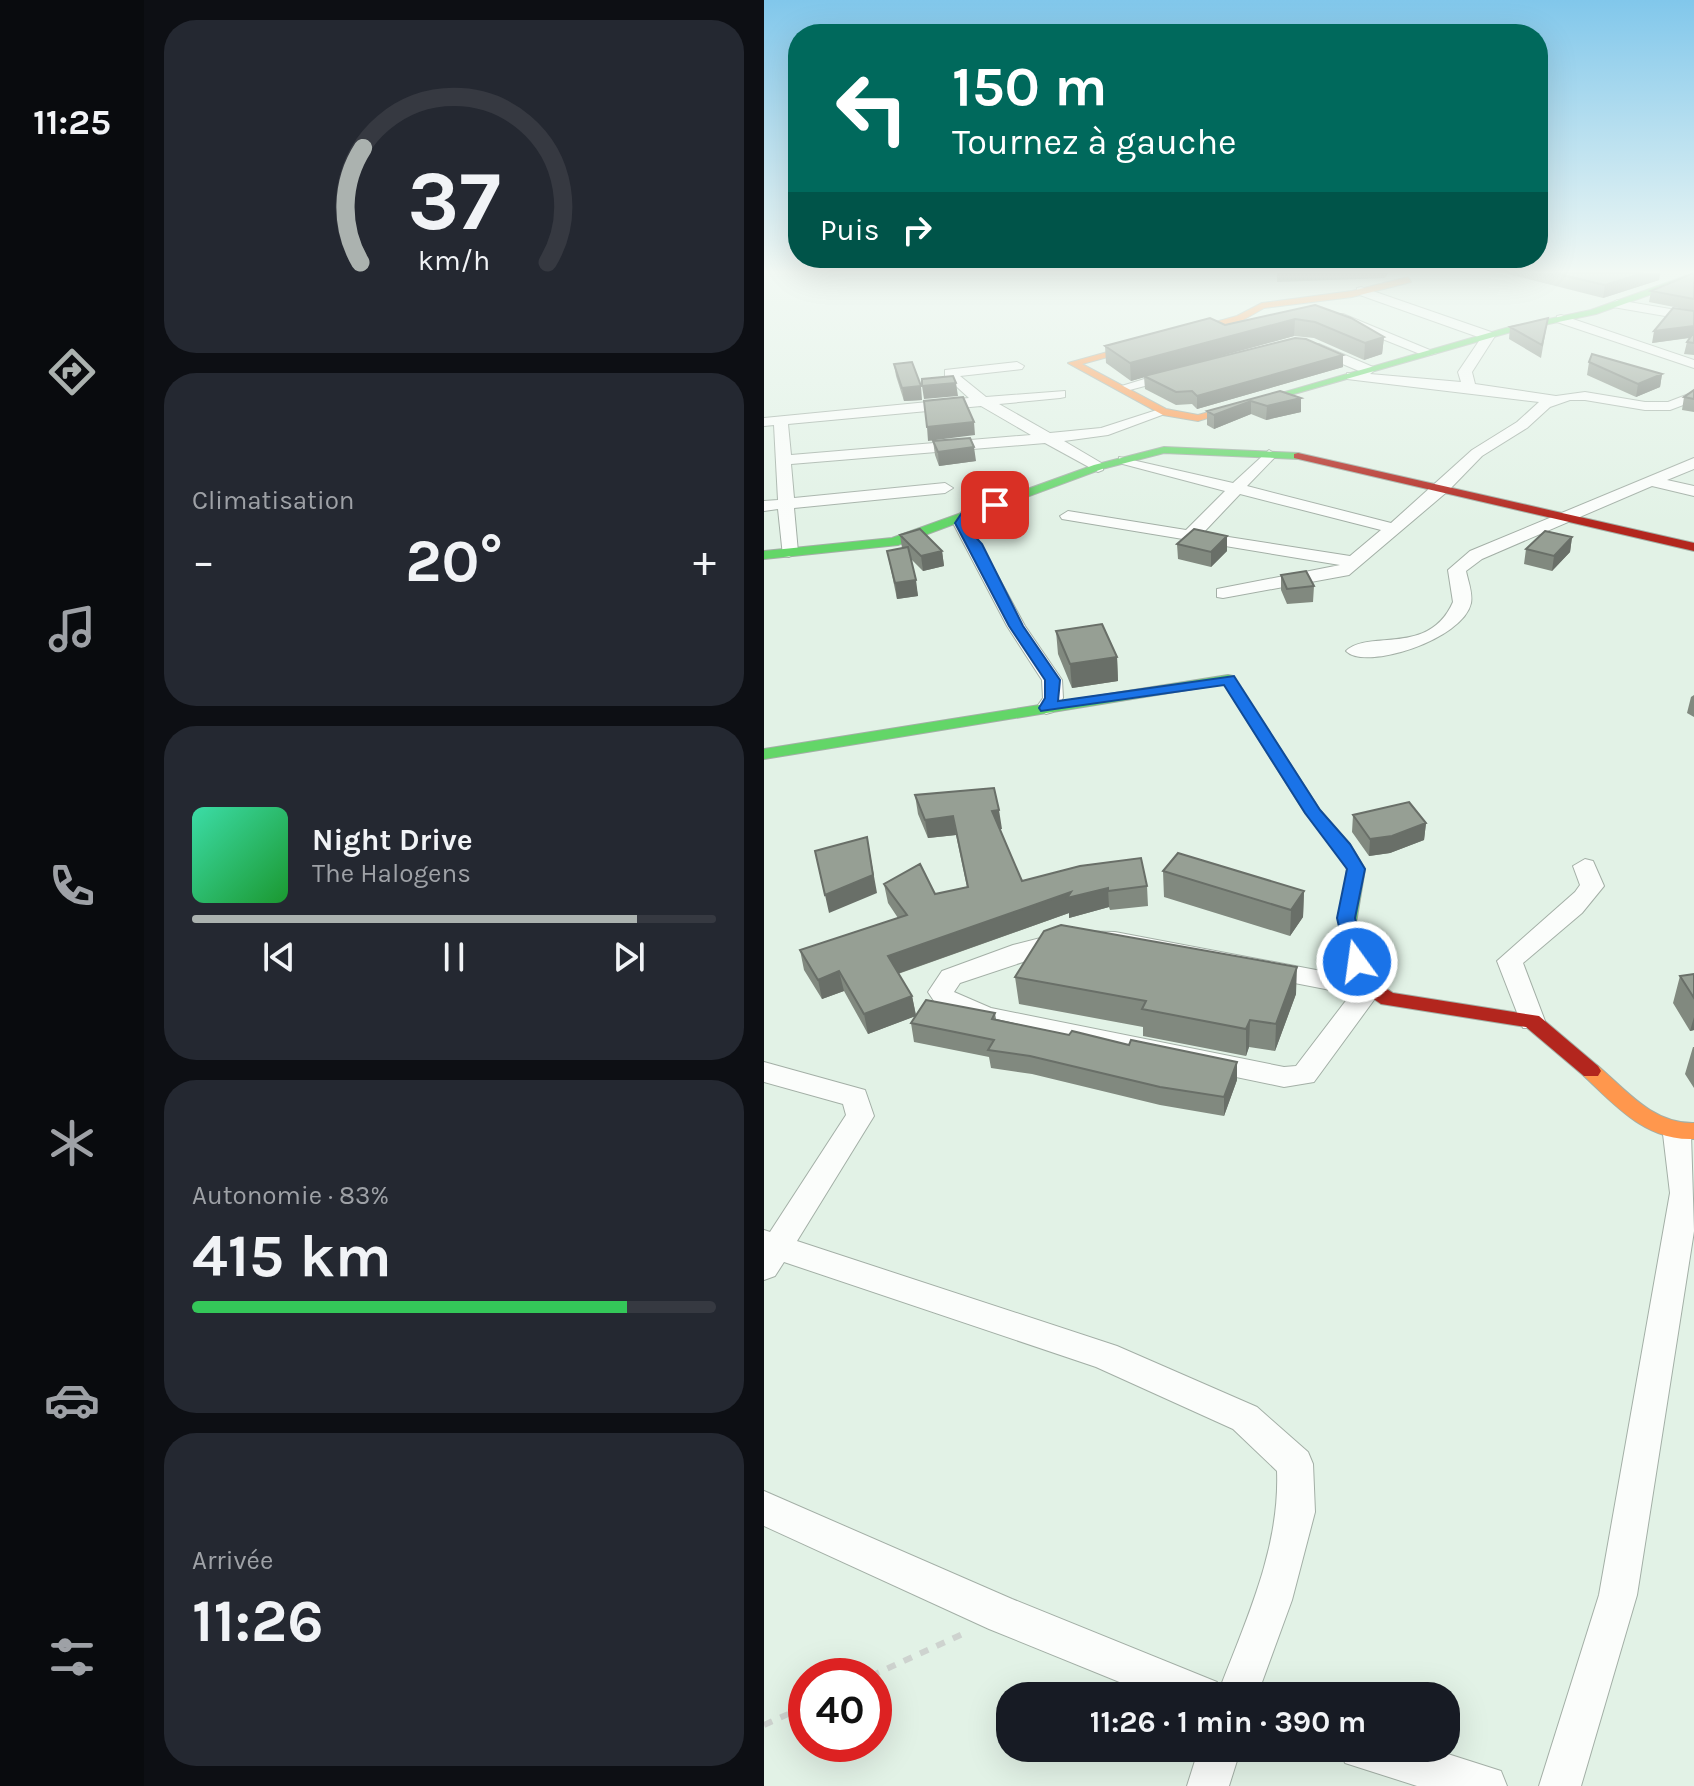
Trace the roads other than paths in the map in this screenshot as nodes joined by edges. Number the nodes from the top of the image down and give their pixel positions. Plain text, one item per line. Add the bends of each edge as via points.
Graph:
1 (1098, 356) edge
2 (1328, 356) edge
3 (1418, 356) edge
4 (1475, 356) edge
5 (1671, 356) edge
6 (1694, 364) edge
7 (1017, 366) dead end
8 (1194, 369) edge
9 (1359, 373) junction
10 (1469, 387) junction
11 (1122, 388) junction
12 (1060, 394) dead end
13 (1694, 396) edge
14 (1556, 400) junction
15 (984, 401) junction
16 (1163, 412) junction
17 (781, 421) junction
18 (764, 422) edge
19 (1046, 437) junction
20 (1269, 455) junction
21 (784, 460) junction
22 (1124, 460) junction
23 (1694, 463) edge
24 (1098, 467) junction
25 (1654, 482) junction
26 (945, 488) dead end
27 (1442, 488) junction
28 (1236, 489) junction
29 (1694, 491) edge
30 (787, 504) junction
31 (764, 506) edge
32 (968, 514) junction
33 (1068, 516) dead end
34 (1567, 516) junction
35 (1392, 528) junction
36 (1190, 536) junction
37 (1694, 547) edge
38 (789, 552) junction
39 (764, 555) edge
40 (1355, 562) junction
41 (1223, 593) dead end
42 (1356, 651) dead end
43 (1046, 708) junction
44 (764, 754) edge
45 (1585, 866) dead end
46 (1369, 989) junction
47 (1532, 1021) junction
48 (764, 1072) edge
49 (1686, 1133) edge
50 (1690, 1193) edge
51 (769, 1252) edge
52 (764, 1508) edge
53 (1168, 1682) edge
54 (1242, 1682) edge
55 (1216, 1762) edge
56 (1406, 1762) edge
57 (1208, 1786) edge
58 (1486, 1786) edge
59 (1560, 1786) edge

1 - 11 street via 1073,363
2 - 9 street
3 - 9 street
4 - 10 street via 1465,372
5 - 6 street
7 - 15 street via 950,373
8 - 11 street
9 - 10 street
9 - 16 street via 1198,418
10 - 14 street
11 - 16 street
12 - 15 street
13 - 14 street via 1670,406 1585,396
14 - 27 street via 1487,445
15 - 17 street
15 - 19 street
16 - 19 street via 1103,432
17 - 18 street
17 - 21 street
19 - 21 street
19 - 24 street
20 - 22 street via 1164,450
20 - 27 street via 1290,454
20 - 28 street
21 - 30 street
22 - 24 street
22 - 28 street
23 - 25 street
24 - 32 street
25 - 29 street
25 - 34 street
26 - 30 street
27 - 34 street
27 - 35 street
28 - 35 street
28 - 36 street
30 - 31 street
30 - 38 street
32 - 38 street via 894,542
32 - 43 street via 963,530 1052,680 1053,698
33 - 36 street
34 - 37 street
34 - 42 street via 1457,570 1462,601 1455,616 1437,631 1407,645
35 - 40 street
36 - 40 street
38 - 39 street
40 - 41 street via 1335,574
43 - 44 street
43 - 46 street via 1228,679 1313,813 1356,869 1346,918
45 - 47 street via 1592,886 1575,910 1532,937 1510,961
46 - 46 street via 1115,940 1068,939 951,977 941,992 947,1001 986,1016 1284,1077 1304,1075
46 - 47 street via 1388,999
47 - 49 street via 1652,1123
48 - 51 street via 855,1097 860,1116
49 - 50 street
50 - 59 street via 1618,1595
51 - 54 street via 1105,1356 1245,1418 1295,1464 1297,1512 1273,1600
52 - 53 street
55 - 57 street
56 - 58 street

